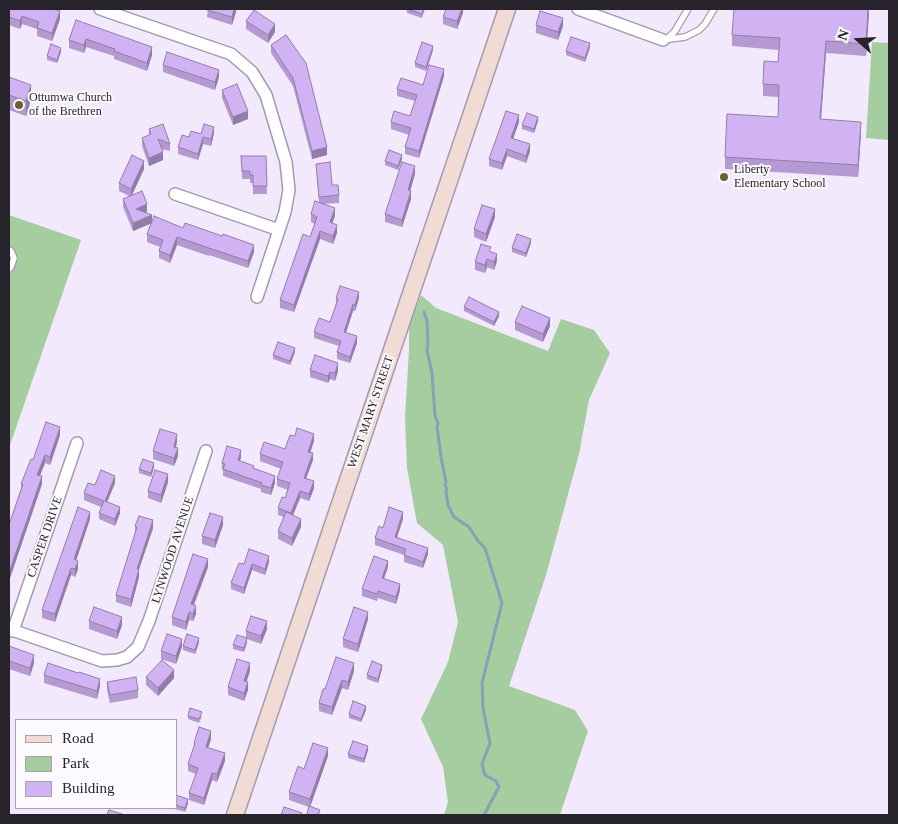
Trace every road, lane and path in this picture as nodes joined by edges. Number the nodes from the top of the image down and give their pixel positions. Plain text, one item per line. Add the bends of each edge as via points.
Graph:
1 (100, 9) edge
2 (508, 9) edge
3 (578, 9) edge
4 (688, 9) edge
5 (714, 9) edge
6 (665, 40) junction
7 (175, 194) dead end
8 (279, 230) junction
9 (9, 250) edge
10 (9, 269) edge
11 (257, 298) dead end
12 (77, 443) dead end
13 (206, 451) dead end
14 (11, 630) edge
15 (235, 815) edge

1 - 8 street via 230,54 252,72 266,95 286,162 289,190
2 - 15 main road, WEST MARY STREET
3 - 6 street
4 - 6 lane via 675,31
5 - 6 lane via 699,30
7 - 8 street
8 - 11 street
9 - 10 lane via 14,258
12 - 14 street, CASPER DRIVE
13 - 14 street, LYNWOOD AVENUE via 150,621 138,647 127,657 102,661

